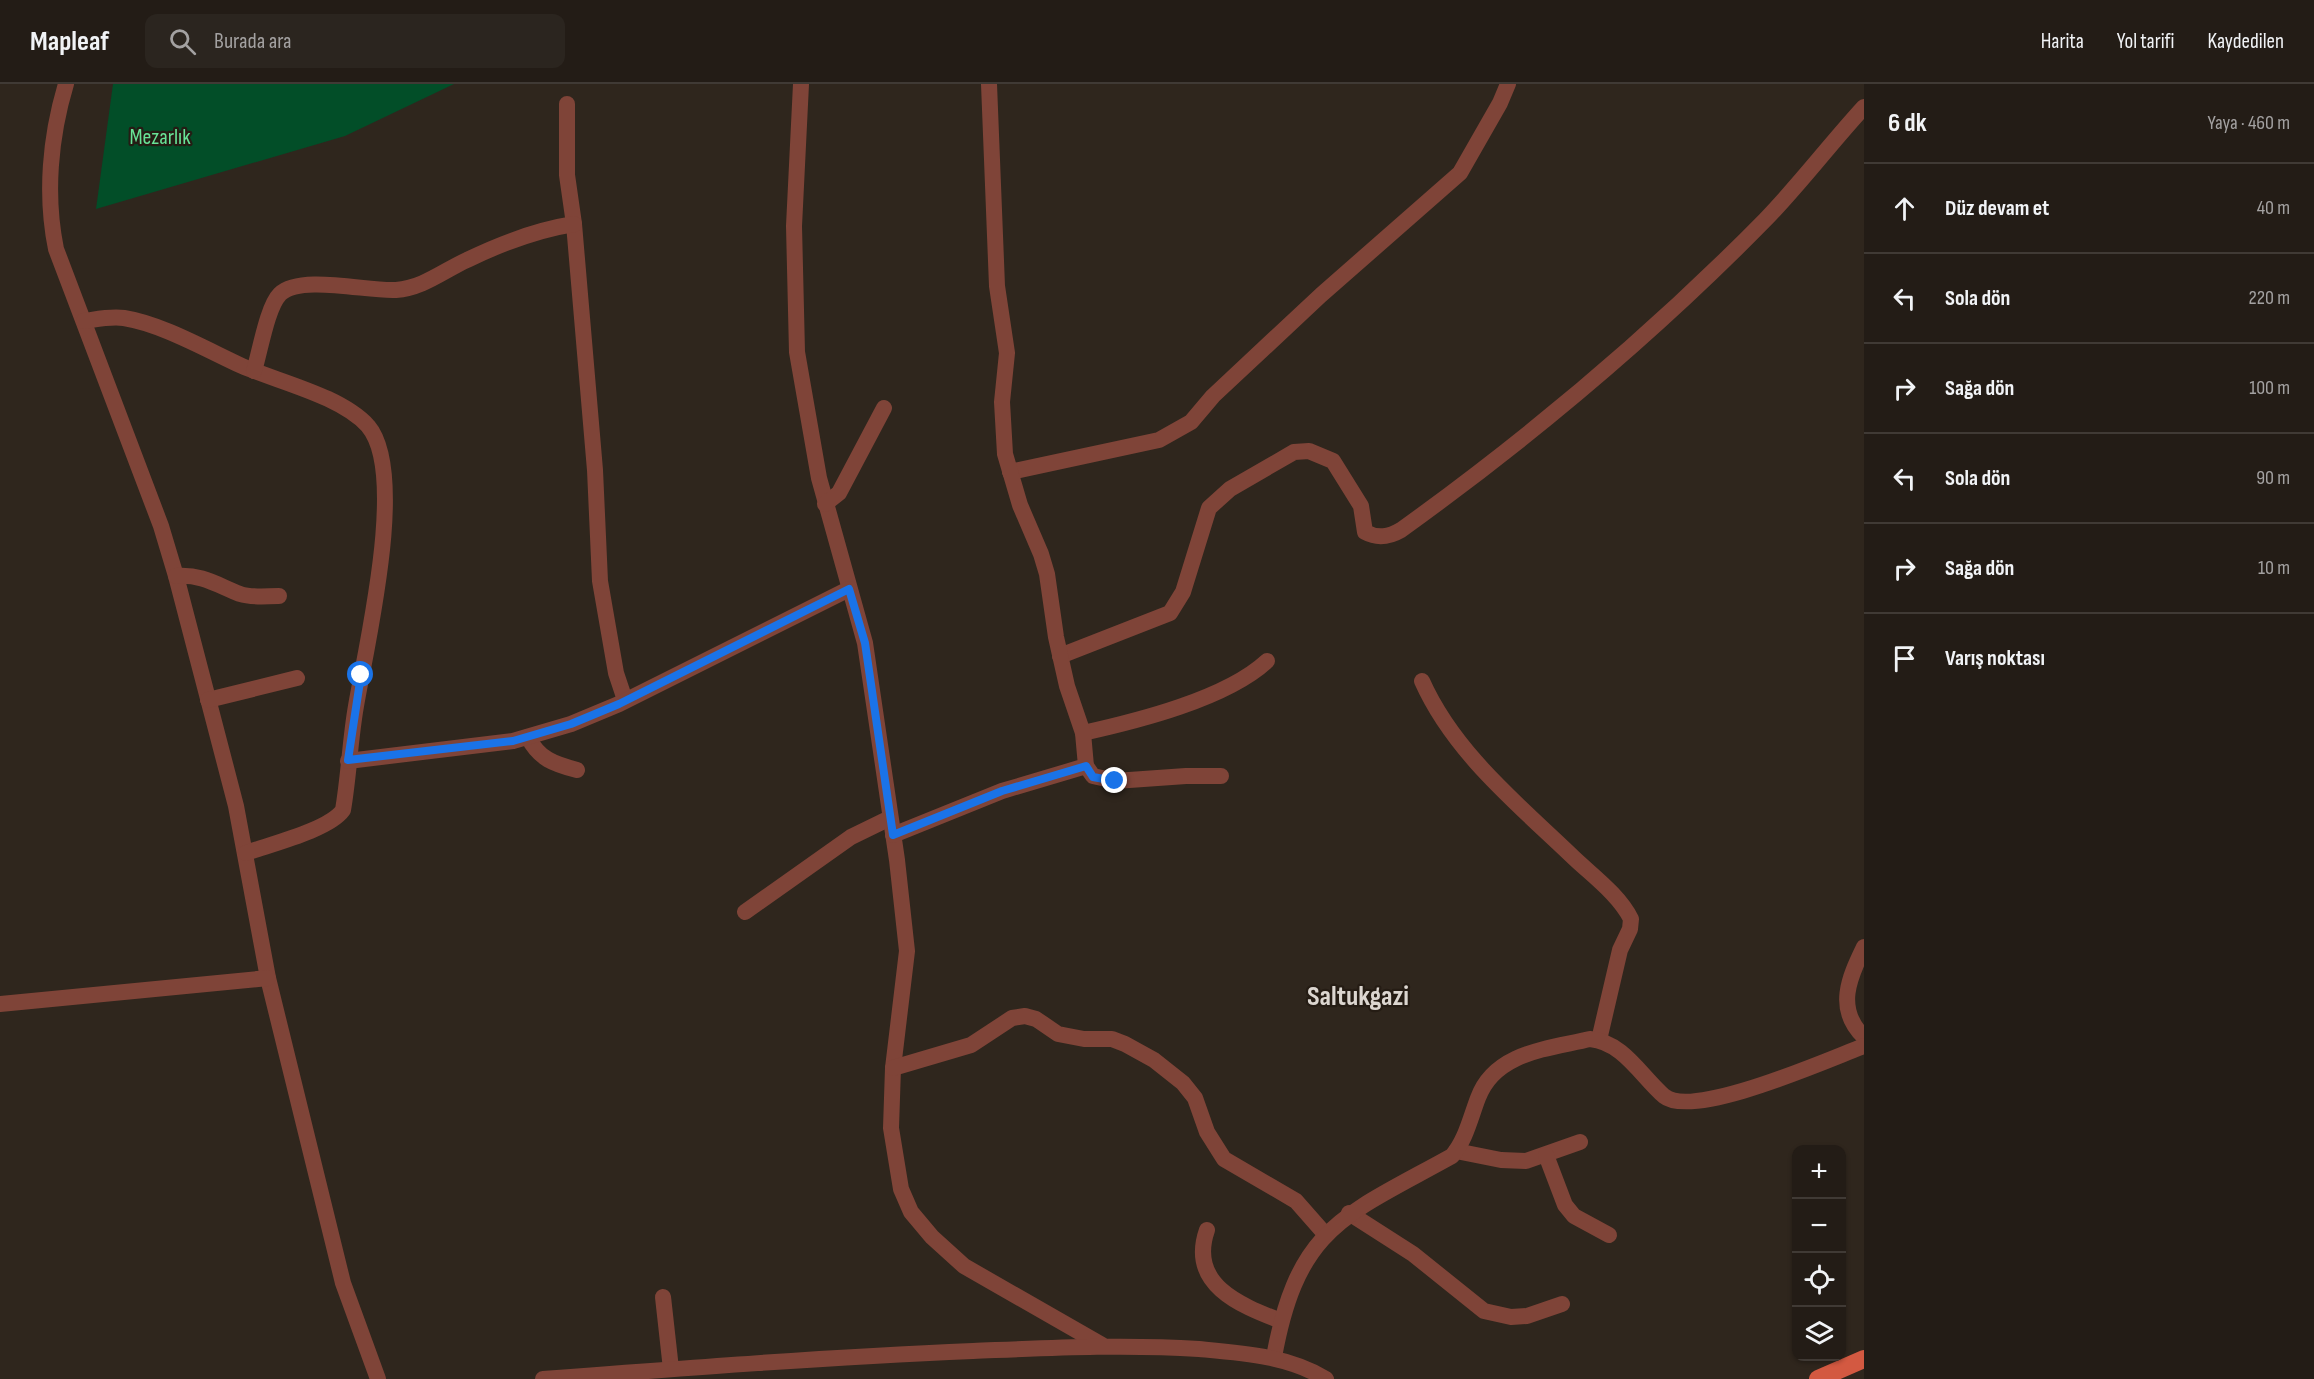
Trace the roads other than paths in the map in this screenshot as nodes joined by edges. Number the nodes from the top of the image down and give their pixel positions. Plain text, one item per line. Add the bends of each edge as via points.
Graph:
1 (801, 84) edge
2 (989, 84) edge
3 (1519, 84) edge
4 (63, 87) edge
5 (1506, 89) edge
6 (567, 104) dead end
7 (1864, 107) edge
8 (574, 224) junction
9 (84, 321) junction
10 (254, 371) junction
11 (884, 408) dead end
12 (1010, 472) junction
13 (825, 504) junction
14 (176, 576) junction
15 (849, 589) junction
16 (279, 596) dead end
17 (1060, 656) junction
18 (1267, 662) dead end
19 (297, 678) dead end
20 (1422, 681) dead end
21 (208, 700) junction
22 (625, 700) junction
23 (1083, 733) junction
24 (528, 737) junction
25 (348, 760) junction
26 (1086, 766) junction
27 (577, 770) dead end
28 (1221, 777) dead end
29 (890, 818) junction
30 (893, 835) junction
31 (246, 854) junction
32 (745, 912) dead end
33 (1864, 947) edge
34 (267, 978) junction
35 (0, 1004) edge
36 (1864, 1037) edge
37 (1599, 1040) junction
38 (1864, 1046) edge
39 (893, 1068) junction
40 (1580, 1142) dead end
41 (1456, 1151) junction
42 (1546, 1155) junction
43 (1349, 1213) junction
44 (1207, 1230) dead end
45 (1325, 1234) junction
46 (1609, 1235) dead end
47 (663, 1297) dead end
48 (1562, 1304) dead end
49 (1281, 1321) junction
50 (1102, 1346) junction
51 (1274, 1358) junction
52 (1864, 1359) edge
53 (671, 1369) junction
54 (378, 1379) edge
55 (543, 1379) edge
56 (1326, 1379) edge
57 (1818, 1379) edge

1 - 13 street via 794,226 796,352
2 - 12 street via 997,286 1006,353 1002,417
3 - 5 street
4 - 9 street via 49,185 50,218 56,249
5 - 12 street via 1460,173 1321,295 1213,396 1191,422 1159,441
6 - 8 street via 567,174
7 - 17 street via 1765,220 1602,375 1525,439 1401,530 1389,537 1365,532 1361,506 1333,461 1309,451 1294,452 1230,489 1209,508 1183,592 1170,613
8 - 10 street via 546,228 494,247 410,288 377,290 325,285 287,290 273,305
8 - 22 street via 595,470 600,580 616,673
9 - 10 street via 108,317 148,325
9 - 14 street
10 - 25 street via 330,400 355,414 379,444 383,461 383,516 377,592
11 - 13 street via 839,493
12 - 17 street via 1044,564
13 - 15 street
14 - 16 street via 193,574 251,597
14 - 21 street
15 - 22 street
15 - 29 street via 865,643
17 - 23 street
18 - 23 street via 1235,682 1168,712
19 - 21 street
20 - 37 street via 1444,722 1483,769 1627,910 1630,928 1620,950
21 - 31 street
22 - 24 street via 571,724
23 - 26 street
24 - 25 street
24 - 27 street via 534,749 547,760
25 - 31 street via 343,810 337,817
26 - 28 street via 1093,777 1115,781
26 - 30 street via 1002,791
29 - 30 street
29 - 32 street via 852,837
30 - 39 street via 907,951
31 - 34 street
33 - 36 street via 1847,992 1853,1026
34 - 35 street
34 - 54 street via 343,1283
37 - 38 street via 1641,1070 1666,1097 1686,1103 1754,1088
37 - 41 street via 1524,1054 1503,1064 1481,1089
39 - 45 street via 971,1045 1012,1018 1024,1016 1069,1037 1112,1039 1154,1059 1183,1083 1195,1098 1207,1132 1224,1159 1296,1201
39 - 50 street via 894,1158 911,1212 964,1266
40 - 42 street
41 - 42 street via 1501,1160 1526,1161
41 - 43 street
42 - 46 street via 1565,1205 1574,1216
43 - 45 street
43 - 48 street via 1413,1254 1484,1311 1527,1316
44 - 49 street via 1202,1261 1212,1279 1248,1308
45 - 49 street via 1296,1278
47 - 53 street
49 - 51 street
50 - 51 street via 1172,1347
50 - 53 street via 813,1358
51 - 56 street
52 - 57 main road
53 - 55 street

